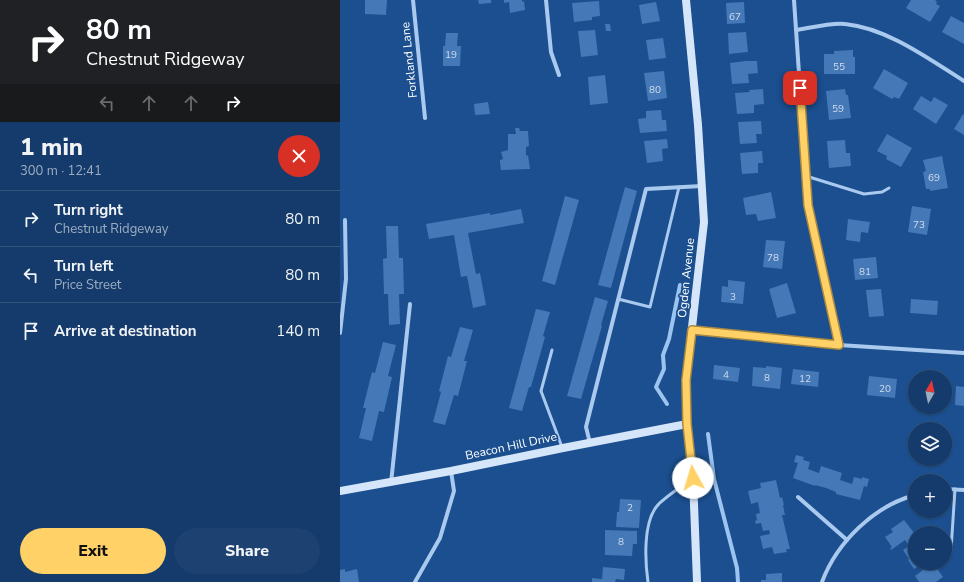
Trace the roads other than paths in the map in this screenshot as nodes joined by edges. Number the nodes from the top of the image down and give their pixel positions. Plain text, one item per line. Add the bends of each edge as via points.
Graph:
1 (413, 0) edge
2 (546, 0) edge
3 (686, 0) edge
4 (794, 0) edge
5 (796, 30) junction
6 (559, 74) dead end
7 (964, 81) edge
8 (425, 118) dead end
9 (806, 176) junction
10 (703, 186) junction
11 (679, 187) junction
12 (889, 188) dead end
13 (345, 220) dead end
14 (618, 299) junction
15 (410, 304) dead end
16 (692, 330) junction
17 (340, 333) edge
18 (839, 345) junction
19 (552, 350) dead end
20 (964, 353) edge
21 (687, 424) junction
22 (590, 442) junction
23 (562, 448) junction
24 (451, 471) junction
25 (693, 478) junction
26 (391, 483) junction
27 (955, 489) joint
28 (964, 490) edge
29 (340, 491) edge
30 (798, 497) dead end
31 (908, 497) edge
32 (952, 535) edge
33 (847, 540) junction
34 (415, 582) edge
35 (648, 582) edge
36 (697, 582) edge
37 (822, 582) edge

1 - 8 street, Forkland Lane
2 - 6 street via 551,52
3 - 10 street, Ogden Avenue
4 - 5 street
5 - 7 street via 844,23 870,29 895,39
5 - 9 street
9 - 12 lane via 864,194 882,192
9 - 18 street via 808,205
10 - 11 street
10 - 16 street, Ogden Avenue via 704,222
11 - 14 street via 646,189
11 - 14 lane via 650,307
13 - 17 street via 346,279
14 - 22 street via 586,427
15 - 26 street
16 - 18 street
16 - 21 street, Ogden Avenue via 686,380
18 - 20 street
19 - 23 lane via 541,391
21 - 22 street, Beacon Hill Drive
21 - 25 street, Ogden Avenue
22 - 23 street, Beacon Hill Drive
23 - 24 street, Beacon Hill Drive
24 - 26 street, Beacon Hill Drive
24 - 34 street via 454,491 440,538
25 - 35 lane via 657,505 650,517 645,552
25 - 36 street, Ogden Avenue
26 - 29 street, Beacon Hill Drive
27 - 28 street
27 - 32 lane
30 - 33 street
31 - 33 street via 882,510
33 - 37 street

